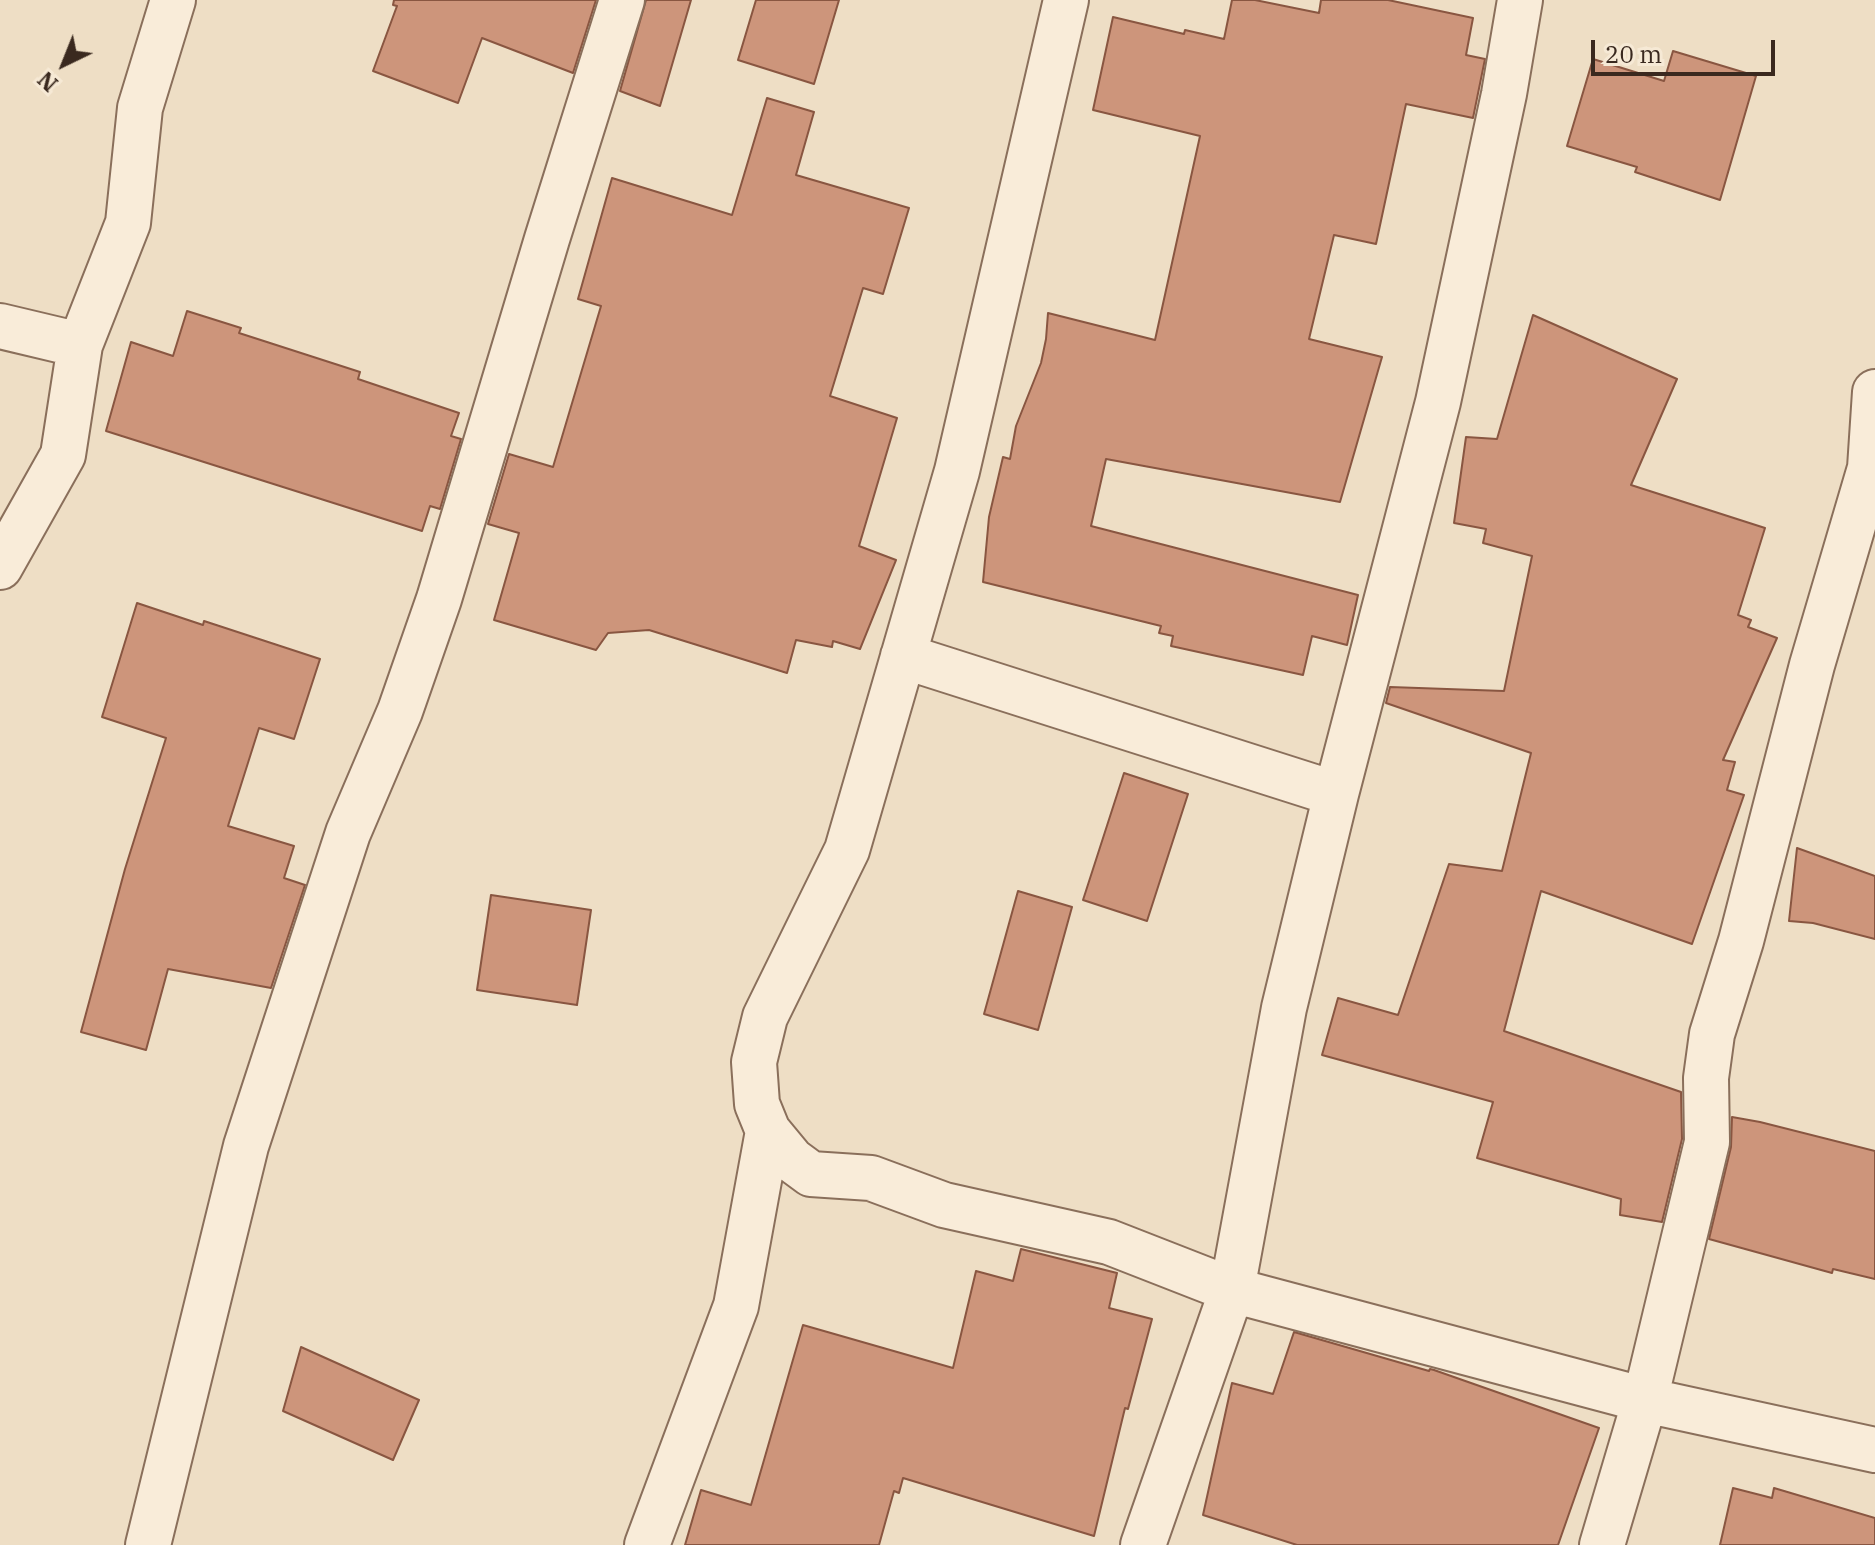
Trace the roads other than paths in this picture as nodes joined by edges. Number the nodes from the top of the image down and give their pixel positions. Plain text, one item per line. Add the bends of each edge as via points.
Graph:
1 (173, 0) edge
2 (622, 0) edge
3 (1066, 0) edge
4 (1520, 0) edge
5 (0, 326) edge
6 (80, 345) junction
7 (1875, 392) edge
8 (0, 567) edge
9 (903, 656) junction
10 (1336, 794) junction
11 (768, 1131) junction
12 (1232, 1290) junction
13 (1645, 1400) junction
14 (1875, 1450) edge
15 (148, 1545) edge
16 (647, 1545) edge
17 (1143, 1545) edge
18 (1602, 1545) edge

1 - 6 street via 140,108 128,223
2 - 15 street via 439,599 400,711 348,833 246,1146
3 - 9 street via 957,471
4 - 10 street via 1438,402
5 - 6 street
6 - 8 street via 63,455
7 - 13 street via 1870,468 1712,1034 1707,1142
9 - 10 street
9 - 11 street via 847,850 765,1017 754,1062 757,1104
10 - 12 street via 1284,1008
11 - 12 street via 811,1174 871,1178 944,1205 1109,1242
11 - 16 street via 736,1306
12 - 13 street
12 - 17 street
13 - 14 street
13 - 18 street

